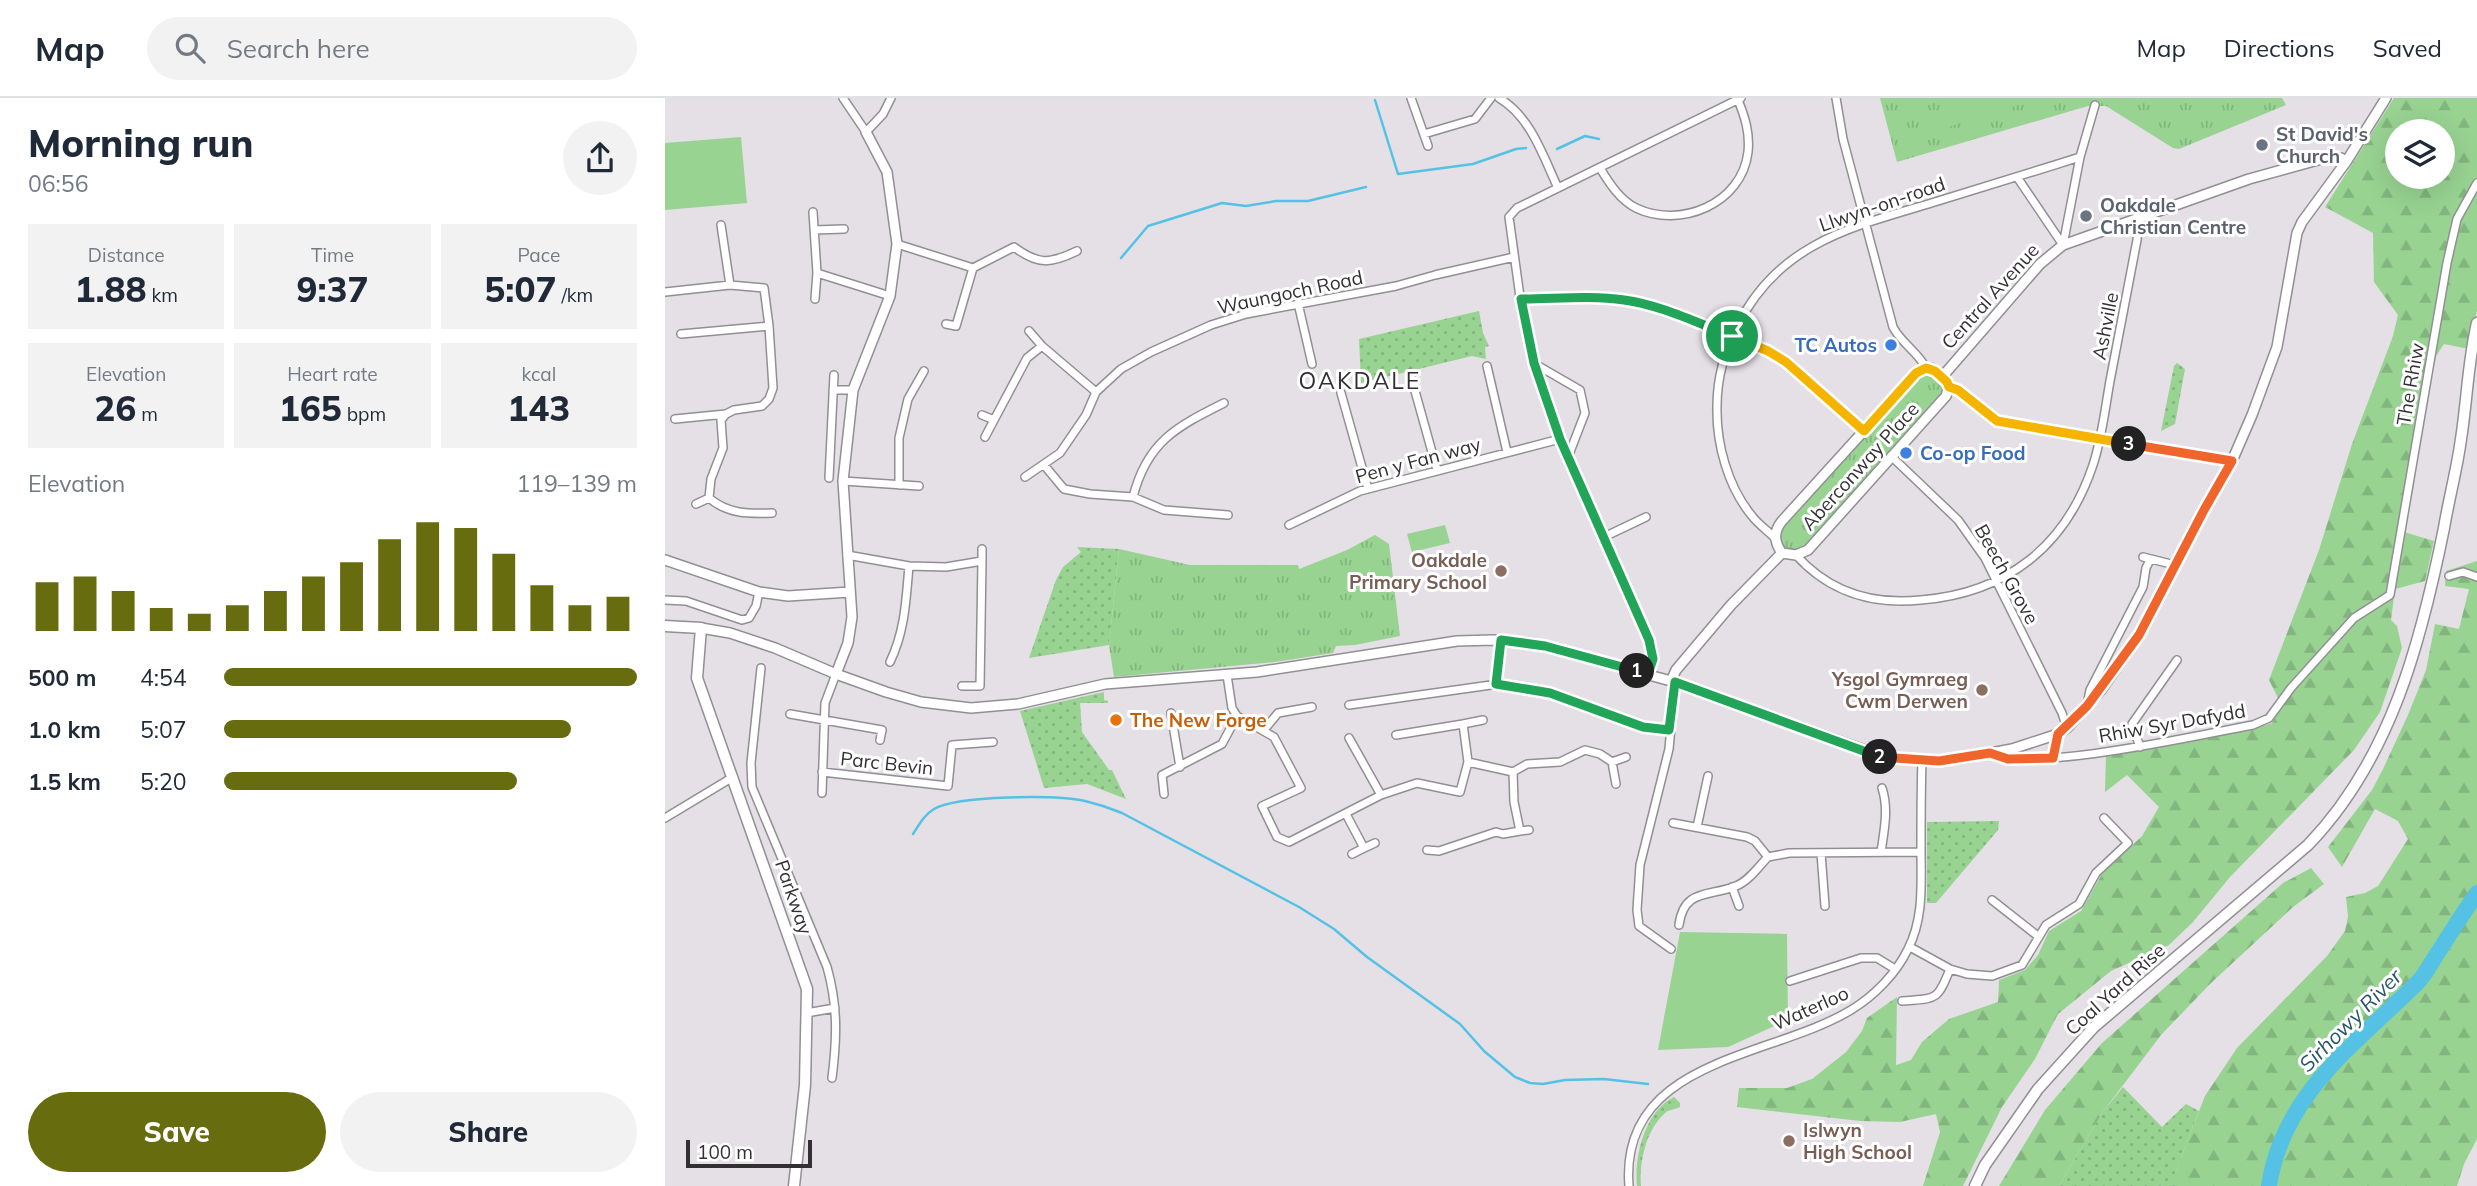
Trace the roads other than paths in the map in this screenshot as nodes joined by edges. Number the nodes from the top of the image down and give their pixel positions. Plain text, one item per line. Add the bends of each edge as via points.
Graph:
1 (843, 98) edge
2 (891, 98) edge
3 (1411, 98) edge
4 (1491, 98) edge
5 (1499, 98) edge
6 (1836, 98) edge
7 (2386, 98) edge
8 (1739, 99) edge
9 (2095, 106) dead end
10 (866, 132) junction
11 (1424, 134) junction
12 (1428, 146) dead end
13 (2080, 157) junction
14 (2346, 162) junction
15 (1600, 168) junction
16 (2017, 177) junction
17 (2477, 183) edge
18 (1558, 188) junction
19 (813, 212) dead end
20 (2134, 219) junction
21 (1865, 223) junction
22 (720, 225) dead end
23 (844, 229) dead end
24 (814, 230) junction
25 (897, 244) junction
26 (2063, 244) junction
27 (1077, 251) dead end
28 (1514, 257) junction
29 (973, 268) junction
30 (817, 273) junction
31 (730, 285) junction
32 (665, 292) edge
33 (890, 296) junction
34 (815, 299) dead end
35 (1521, 299) junction
36 (1298, 303) junction
37 (2477, 323) edge
38 (946, 324) dead end
39 (769, 326) junction
40 (1028, 331) dead end
41 (681, 334) dead end
42 (1732, 336) junction
43 (1042, 346) junction
44 (1534, 363) junction
45 (1312, 364) dead end
46 (1487, 366) dead end
47 (1926, 368) junction
48 (924, 371) dead end
49 (1410, 373) dead end
50 (834, 375) dead end
51 (1942, 377) junction
52 (1949, 387) junction
53 (833, 390) junction
54 (853, 390) junction
55 (1096, 392) junction
56 (1341, 393) dead end
57 (1224, 403) dead end
58 (726, 414) junction
59 (982, 415) dead end
60 (675, 419) dead end
61 (994, 420) junction
62 (1864, 431) junction
63 (985, 437) dead end
64 (1560, 439) junction
65 (2099, 439) junction
66 (1507, 452) junction
67 (1891, 456) junction
68 (1568, 457) junction
69 (830, 461) junction
70 (845, 461) junction
71 (2232, 461) junction
72 (1044, 465) junction
73 (1437, 470) junction
74 (1025, 477) dead end
75 (829, 478) dead end
76 (843, 481) junction
77 (899, 485) junction
78 (919, 486) dead end
79 (1368, 489) junction
80 (1133, 497) junction
81 (709, 498) junction
82 (697, 504) dead end
83 (772, 513) dead end
84 (1228, 515) dead end
85 (1646, 517) dead end
86 (1289, 525) dead end
87 (1604, 537) junction
88 (1775, 538) junction
89 (982, 549) dead end
90 (1782, 553) junction
91 (847, 555) junction
92 (1796, 555) junction
93 (665, 560) edge
94 (982, 561) junction
95 (2175, 565) junction
96 (909, 566) junction
97 (2449, 576) dead end
98 (2477, 577) edge
99 (1997, 580) junction
100 (759, 592) junction
101 (850, 592) junction
102 (2391, 595) joint
103 (665, 600) edge
104 (665, 626) edge
105 (701, 628) junction
106 (1501, 640) junction
107 (2176, 660) dead end
108 (890, 662) dead end
109 (761, 668) dead end
110 (836, 674) junction
111 (1648, 674) junction
112 (1227, 675) junction
113 (1673, 682) junction
114 (1496, 684) junction
115 (962, 686) dead end
116 (1349, 705) dead end
117 (2087, 706) junction
118 (1312, 707) dead end
119 (1171, 713) dead end
120 (790, 714) dead end
121 (1237, 716) junction
122 (825, 719) junction
123 (1483, 720) dead end
124 (1463, 724) junction
125 (2067, 728) junction
126 (1264, 730) junction
127 (1669, 730) junction
128 (2058, 734) junction
129 (1396, 735) dead end
130 (1349, 738) dead end
131 (880, 740) dead end
132 (993, 742) dead end
133 (2140, 747) junction
134 (1990, 753) junction
135 (1626, 757) dead end
136 (2053, 758) junction
137 (1921, 760) junction
138 (1468, 762) junction
139 (1612, 762) junction
140 (1180, 766) junction
141 (822, 772) junction
142 (1513, 772) junction
143 (1708, 776) dead end
144 (733, 778) junction
145 (1616, 784) dead end
146 (1882, 788) dead end
147 (822, 793) dead end
148 (1164, 794) dead end
149 (1381, 795) junction
150 (1346, 814) junction
151 (665, 818) edge
152 (2104, 818) dead end
153 (1673, 823) dead end
154 (1697, 827) junction
155 (1375, 843) dead end
156 (1364, 848) junction
157 (1427, 850) dead end
158 (1881, 852) junction
159 (1921, 852) junction
160 (1821, 853) junction
161 (1352, 854) dead end
162 (1768, 857) junction
163 (1733, 887) junction
164 (1992, 900) dead end
165 (1739, 906) dead end
166 (1825, 906) dead end
167 (1679, 925) dead end
168 (2039, 937) junction
169 (1910, 947) junction
170 (1671, 949) dead end
171 (1895, 969) junction
172 (1950, 969) junction
173 (1790, 981) dead end
174 (1902, 1001) dead end
175 (835, 1008) junction
176 (806, 1013) junction
177 (832, 1078) dead end
178 (794, 1186) edge
179 (1629, 1186) edge
180 (1975, 1186) edge

1 - 10 street
2 - 10 street
3 - 11 street
4 - 11 street via 1475,119
5 - 18 street via 1529,128
6 - 21 street
7 - 14 street
8 - 15 street
8 - 15 street via 1748,135 1746,162 1734,187 1705,209 1669,215 1634,207
9 - 13 street
10 - 25 street via 887,172
11 - 12 street
13 - 16 street, Llwyn-on-road
13 - 26 street
14 - 20 street, Central Avenue via 2325,158
14 - 71 street via 2297,233 2277,347
15 - 18 street
16 - 21 street, Llwyn-on-road
16 - 26 street
17 - 102 street, The Rhiw via 2457,219 2447,263
18 - 28 street via 1512,212
19 - 24 street
20 - 26 street, Central Avenue
20 - 65 street, Ashville via 2137,240
21 - 42 street, Llwyn-on-road via 1826,237 1786,263 1758,291
21 - 47 street via 1893,327
22 - 31 street
23 - 24 street
24 - 30 street
25 - 29 street
25 - 33 street
26 - 51 street, Central Avenue via 2040,264
27 - 29 street via 1058,260 1031,260 1014,247
28 - 35 street
28 - 36 street, Waungoch Road via 1396,286
29 - 38 street via 956,326
30 - 33 street
30 - 34 street
31 - 32 street
31 - 39 street via 764,288
33 - 54 street
35 - 42 street via 1625,300
35 - 44 street
36 - 45 street
36 - 55 street, Waungoch Road via 1246,314 1188,335 1121,369
37 - 180 main road, Coal Yard Rise via 2461,440 2434,579 2399,694 2379,745 2354,789 2308,845 2094,1027 2038,1089 1985,1164
39 - 41 street
39 - 58 street via 773,388 769,399 762,406
40 - 43 street
42 - 62 street via 1786,362
42 - 88 street, Llwyn-on-road via 1717,396 1721,447 1746,509
43 - 55 street
43 - 61 street via 1027,358
44 - 64 street
44 - 68 street via 1580,390 1585,413
46 - 66 street
47 - 51 street
47 - 62 street, Aberconway Place
48 - 77 street via 908,399 899,439
49 - 73 street
50 - 53 street
51 - 52 street
52 - 65 street via 1997,421
52 - 67 street, Aberconway Place
53 - 54 street
53 - 69 street
54 - 70 street
55 - 72 street, Waungoch Road via 1060,453
56 - 79 street
57 - 80 street via 1161,441 1138,476
58 - 60 street
58 - 81 street via 721,420 723,448
59 - 61 street
61 - 63 street
62 - 88 street, Aberconway Place via 1777,527
64 - 66 street, Pen y Fan way
64 - 68 street
65 - 71 street
65 - 99 street, Ashville via 2087,481 2059,532 2029,562
66 - 73 street, Pen y Fan way
67 - 92 street, Aberconway Place via 1808,550
67 - 99 street, Beech Grove via 1958,520
68 - 87 street
69 - 70 street
69 - 75 street
70 - 76 street
71 - 95 street
72 - 74 street, Waungoch Road
72 - 80 street via 1064,489
73 - 79 street, Pen y Fan way
76 - 77 street
76 - 91 street
77 - 78 street
79 - 86 street, Pen y Fan way
80 - 84 street via 1164,510
81 - 82 street
81 - 83 street via 720,508
85 - 87 street
87 - 111 street via 1649,640 1653,659
88 - 90 street, Aberconway Place
89 - 94 street
90 - 92 street, Aberconway Place
90 - 113 street via 1676,670
91 - 96 street
91 - 101 street
92 - 99 street, Ashville via 1817,576 1840,589 1885,601 1943,598
93 - 100 street
94 - 96 street via 946,567
94 - 115 street via 983,689
95 - 117 street via 2139,635
95 - 117 street via 2147,559 2143,587 2090,690
96 - 108 street via 905,620
97 - 98 street via 2463,572
99 - 125 street, Beech Grove
100 - 101 street via 788,596
100 - 103 street via 749,618 742,620 686,601
101 - 110 street via 848,643
102 - 133 street, Rhiw Syr Dafydd via 2354,618 2269,718
104 - 105 main road
105 - 110 street via 775,648
105 - 144 main road, Parkway via 697,678
106 - 111 street via 1545,646
106 - 112 street via 1457,641
106 - 114 street
107 - 133 street via 2132,724
109 - 175 street via 752,787 827,967
110 - 112 street via 921,702 971,708 1018,704 1105,684
110 - 122 street, Parc Bevin via 825,703
111 - 113 street
112 - 121 street
113 - 127 street
113 - 137 street via 1868,753
114 - 116 street
114 - 127 street via 1550,693 1643,727
117 - 125 street
118 - 126 street via 1278,713
119 - 140 street
120 - 122 street, Parc Bevin
121 - 126 street
121 - 140 street via 1222,744
122 - 131 street, Parc Bevin via 882,730
122 - 141 street, Parc Bevin
123 - 124 street
124 - 129 street
124 - 138 street
125 - 128 street
126 - 150 street via 1274,737 1301,788 1262,806 1277,837 1290,842
127 - 170 street via 1669,749 1640,865 1637,910 1639,926
128 - 134 street
128 - 136 street
130 - 149 street
132 - 141 street, Parc Bevin via 952,745 948,786
133 - 136 street, Rhiw Syr Dafydd
134 - 136 street, Rhiw Syr Dafydd via 2008,759
134 - 137 street
135 - 139 street
137 - 159 street, Waterloo
138 - 142 street
138 - 149 street via 1460,792 1417,783
139 - 142 street via 1585,750 1560,762 1527,764
139 - 145 street
140 - 148 street via 1162,775
141 - 147 street, Parc Bevin
142 - 157 street via 1514,802 1525,831 1496,832 1439,851
143 - 154 street
144 - 151 street
144 - 176 main road, Parkway via 807,989
146 - 158 street via 1885,822
149 - 150 street
150 - 156 street
152 - 168 street via 2128,843 2096,873 2079,904 2046,925
153 - 154 street
154 - 162 street via 1747,837
155 - 156 street
156 - 161 street
158 - 159 street
158 - 160 street
159 - 169 street, Waterloo via 1921,906
160 - 162 street
160 - 166 street
162 - 163 street
163 - 165 street
163 - 167 street via 1692,898 1681,912
164 - 168 street
168 - 172 street via 2022,965 1992,976
169 - 171 street, Waterloo
169 - 172 street
171 - 173 street via 1877,958 1861,958
171 - 179 street, Waterloo via 1849,1011 1674,1086 1638,1131
172 - 174 street via 1941,992 1931,999
175 - 176 street
175 - 177 street
176 - 178 main road, Parkway via 805,1085

